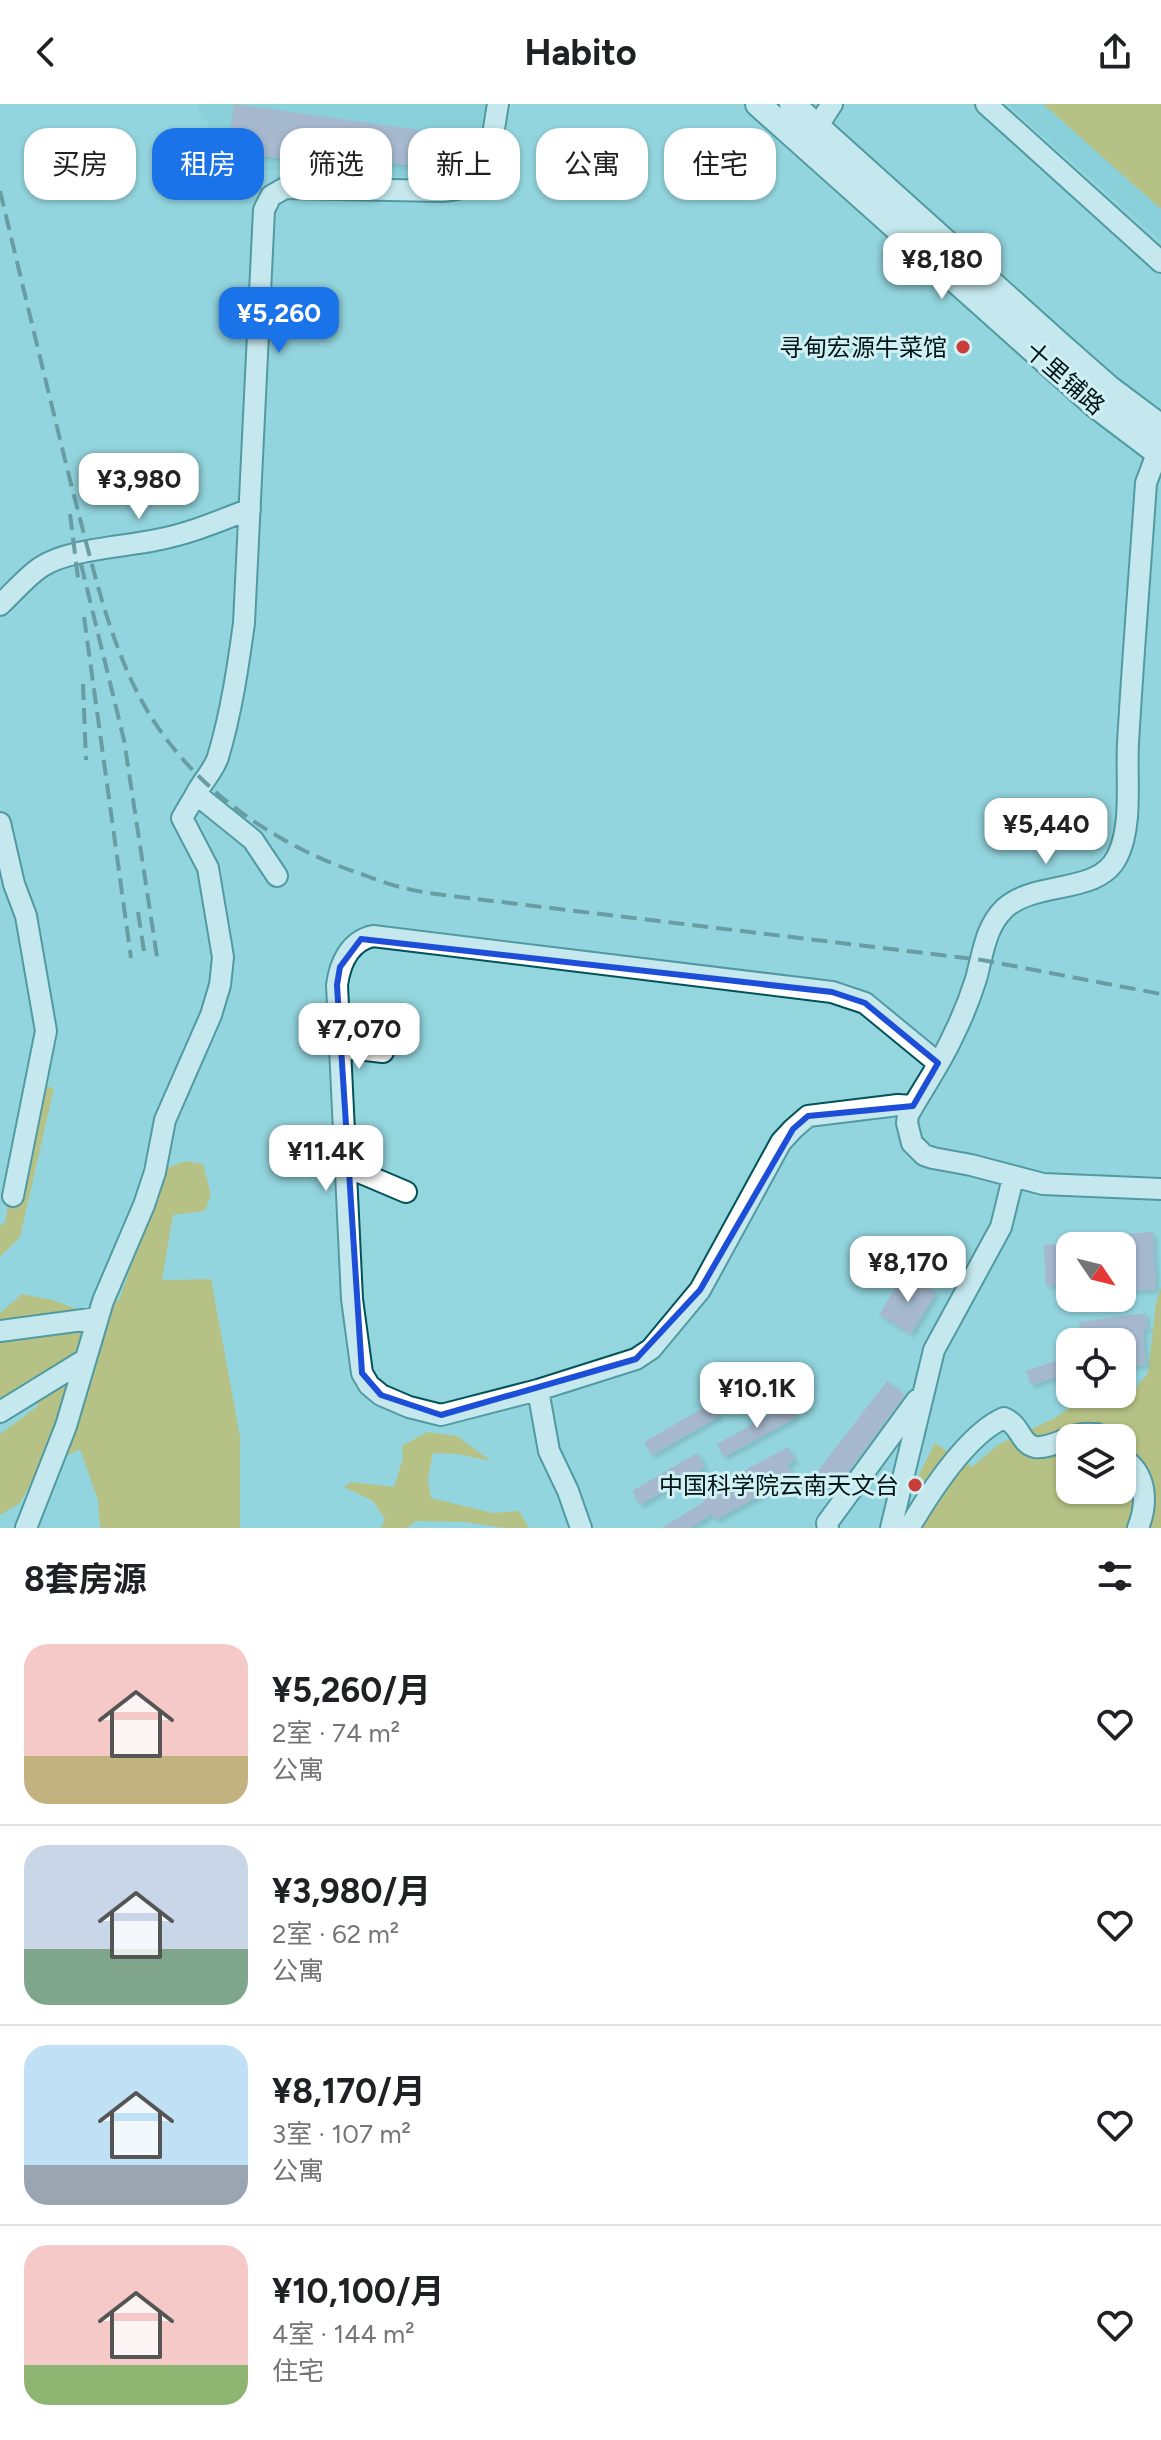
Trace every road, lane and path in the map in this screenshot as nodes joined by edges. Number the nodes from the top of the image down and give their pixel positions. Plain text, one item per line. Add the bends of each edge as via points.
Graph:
1 (498, 104) edge
2 (758, 104) edge
3 (792, 104) edge
4 (832, 104) edge
5 (986, 104) edge
6 (817, 127) junction
7 (1161, 262) edge
8 (1160, 444) edge
9 (250, 509) junction
10 (0, 605) edge
11 (199, 787) junction
12 (0, 823) edge
13 (277, 876) dead end
14 (340, 1047) junction
15 (383, 1052) dead end
16 (938, 1063) junction
17 (913, 1106) junction
18 (347, 1167) junction
19 (1013, 1178) junction
20 (1161, 1189) edge
21 (406, 1192) dead end
22 (13, 1196) dead end
23 (98, 1318) junction
24 (0, 1331) edge
25 (86, 1359) junction
26 (538, 1390) junction
27 (924, 1390) junction
28 (0, 1412) edge
29 (1056, 1443) edge
30 (1136, 1470) edge
31 (26, 1528) edge
32 (581, 1528) edge
33 (828, 1528) edge
34 (891, 1528) edge
35 (909, 1528) edge
36 (1138, 1528) edge

1 - 9 street via 490,152 476,179 463,188 285,188 271,196 264,210
2 - 8 main road, 十里铺路 via 1095,405
3 - 6 main road, 十里铺路
4 - 6 street
5 - 7 street
6 - 8 main road, 十里铺路 via 1089,371
8 - 16 street via 1146,483 1126,808 1118,855 1101,875 1027,895 995,919 972,991
9 - 10 street via 194,531 88,551 41,566
9 - 11 street via 239,662 217,761
11 - 13 street via 253,840
11 - 23 street via 182,818 208,868 223,957 220,985 165,1120 155,1172
12 - 22 street via 26,916 46,1031
14 - 15 street
14 - 16 street via 340,967 361,939 373,936 832,992 865,1003
14 - 18 street
16 - 17 street
17 - 19 street via 908,1134 924,1155
17 - 26 street via 808,1116 781,1142 700,1290 651,1349 636,1359
18 - 21 street
18 - 26 street via 352,1299 362,1373 369,1385 395,1401 441,1415
19 - 20 street
19 - 27 street via 1001,1227 934,1350
23 - 24 street
23 - 25 street
25 - 28 street
25 - 31 street
26 - 32 street via 549,1451
27 - 33 street
27 - 34 street
29 - 35 street via 1035,1447 1025,1442 1014,1422 1004,1418 992,1423 953,1462
30 - 36 street via 1144,1489

